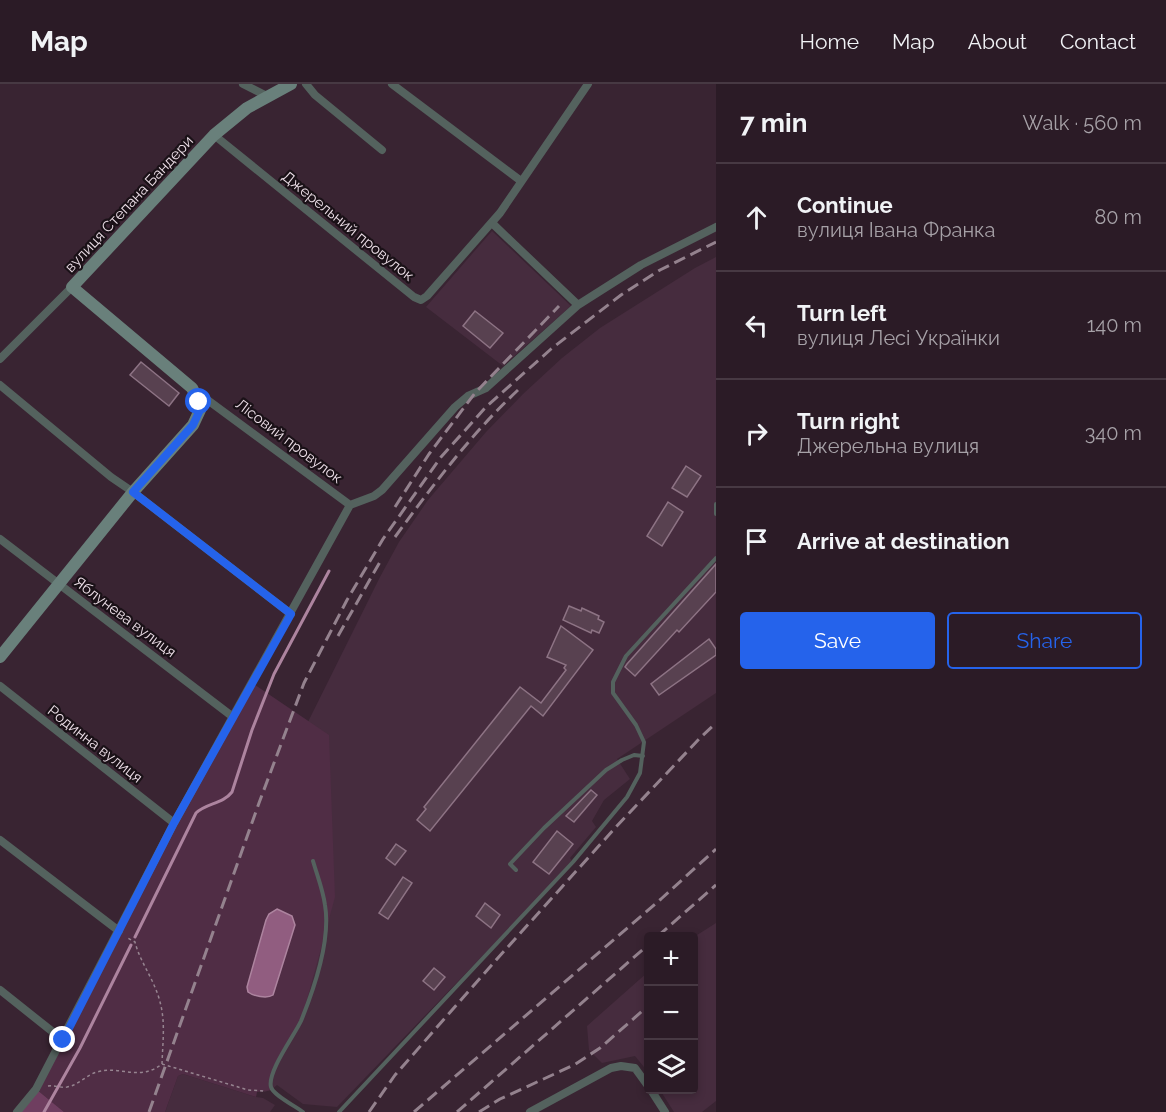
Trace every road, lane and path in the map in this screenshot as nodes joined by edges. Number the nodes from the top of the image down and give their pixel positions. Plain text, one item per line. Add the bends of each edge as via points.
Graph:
1 (243, 84) edge
2 (291, 84) edge
3 (306, 84) edge
4 (392, 84) edge
5 (588, 84) edge
6 (267, 96) junction
7 (214, 135) junction
8 (382, 150) dead end
9 (521, 181) junction
10 (492, 223) junction
11 (716, 227) edge
12 (72, 287) junction
13 (578, 305) junction
14 (0, 359) edge
15 (0, 385) edge
16 (192, 387) junction
17 (133, 492) junction
18 (716, 504) edge
19 (350, 505) junction
20 (716, 514) edge
21 (0, 539) edge
22 (716, 558) edge
23 (59, 584) junction
24 (291, 614) junction
25 (0, 657) edge
26 (0, 686) edge
27 (233, 717) junction
28 (643, 756) junction
29 (174, 823) junction
30 (0, 840) edge
31 (313, 861) dead end
32 (516, 870) dead end
33 (119, 931) junction
34 (0, 990) edge
35 (63, 1040) junction
36 (162, 1064) junction
37 (644, 1079) edge
38 (57, 1086) dead end
39 (271, 1090) junction
40 (654, 1094) edge
41 (17, 1112) edge
42 (303, 1112) edge
43 (339, 1112) edge
44 (530, 1112) edge
45 (665, 1112) edge

1 - 6 street
2 - 6 street, вулиця Степана Бандери
3 - 8 street
4 - 9 street
5 - 9 street, Джерельний провулок
6 - 7 street, вулиця Степана Бандери
7 - 10 street, Джерельний провулок via 417,300 427,296
7 - 12 street, вулиця Степана Бандери
9 - 10 street, Джерельний провулок
10 - 13 street
11 - 13 street via 641,265
12 - 14 street, вулиця Степана Бандери
12 - 16 street, Лісовий провулок
13 - 19 street via 486,388 455,407 382,490
15 - 17 street
16 - 17 street via 199,402 197,418
16 - 19 street, Лісовий провулок
17 - 23 street
17 - 24 street
18 - 20 lane
19 - 24 street
21 - 23 street, Яблунева вулиця
22 - 28 lane via 626,656 613,682 613,693 644,742
23 - 25 street
23 - 27 street, Яблунева вулиця
24 - 27 street
26 - 29 street, Родинна вулиця
27 - 29 street
28 - 32 lane via 634,755 606,770 510,864
28 - 43 lane via 636,784 610,818
29 - 33 street
30 - 33 street
31 - 39 lane via 325,905 325,938 303,1014 274,1071
33 - 35 street
33 - 36 path via 135,942 161,1004 165,1031
34 - 35 street
35 - 41 street via 36,1089
36 - 38 path via 143,1072 98,1071 78,1083
36 - 39 path via 256,1092
37 - 44 street via 629,1066 610,1068
39 - 42 lane
40 - 45 street

